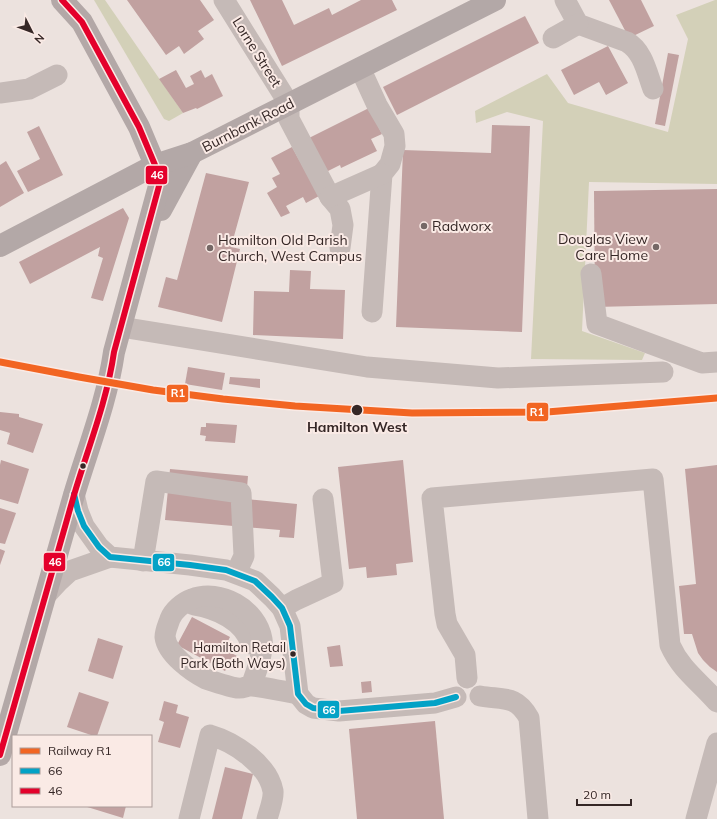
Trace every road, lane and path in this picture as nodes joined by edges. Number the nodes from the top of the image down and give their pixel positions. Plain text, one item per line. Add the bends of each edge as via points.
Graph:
1 (62, 0) edge
2 (224, 0) edge
3 (565, 0) edge
4 (492, 1) edge
5 (578, 24) junction
6 (553, 38) dead end
7 (360, 68) junction
8 (57, 75) dead end
9 (653, 89) dead end
10 (0, 93) edge
11 (289, 104) junction
12 (192, 153) junction
13 (155, 165) junction
14 (382, 174) junction
15 (330, 198) junction
16 (145, 240) junction
17 (0, 246) edge
18 (340, 248) dead end
19 (591, 274) dead end
20 (372, 312) dead end
21 (121, 327) junction
22 (717, 362) edge
23 (663, 372) dead end
24 (74, 494) junction
25 (323, 499) dead end
26 (110, 557) junction
27 (143, 561) junction
28 (236, 573) junction
29 (45, 596) junction
30 (183, 604) junction
31 (282, 608) junction
32 (170, 647) junction
33 (467, 678) junction
34 (251, 686) junction
35 (298, 694) junction
36 (480, 696) junction
37 (456, 697) junction
38 (717, 702) edge
39 (6, 715) edge
40 (717, 744) edge
41 (0, 755) edge
42 (189, 819) edge
43 (267, 819) edge
44 (538, 819) edge
45 (696, 819) edge

1 - 13 main road via 82,22 139,127
2 - 11 street, Lorne Street
3 - 5 street
4 - 7 main road, Burnbank Road
5 - 6 street
5 - 9 street via 633,45 640,54
7 - 11 main road, Burnbank Road
7 - 14 street via 394,134 395,146 390,164
8 - 10 street via 29,88
11 - 12 main road, Burnbank Road
11 - 15 street via 289,119
12 - 13 main road, Burnbank Road
12 - 16 main road
13 - 16 main road via 159,186
13 - 17 main road, Burnbank Road
14 - 15 street
14 - 20 street
15 - 18 street via 340,209
16 - 21 main road
19 - 22 street via 598,324 702,363
21 - 23 street via 367,367 498,378
21 - 24 main road via 101,410
24 - 26 street via 84,526 99,547
24 - 29 main road
25 - 31 street via 332,583
26 - 27 street
26 - 29 street via 70,571
27 - 28 street via 190,565
27 - 28 street via 156,481 241,493 244,556
28 - 31 street via 255,581
29 - 39 main road
30 - 32 street via 173,613 166,627 166,642
30 - 32 street via 221,614 236,622 251,643 250,654 242,673 235,677 227,677
30 - 34 street via 203,596 219,597 234,602 254,618 260,629 262,650
31 - 35 street via 290,626
32 - 34 street via 179,661 207,679 239,688
33 - 36 street via 478,683
33 - 37 street via 459,681
33 - 38 street via 465,655 447,624 445,614 432,498 654,479 670,645 680,663
34 - 35 street
35 - 37 street via 312,708 339,711 435,703
36 - 37 street via 475,702 467,704
36 - 44 street via 511,700 523,709 529,718
39 - 41 main road
40 - 45 street
42 - 43 street via 210,735 235,745 262,769 273,792

